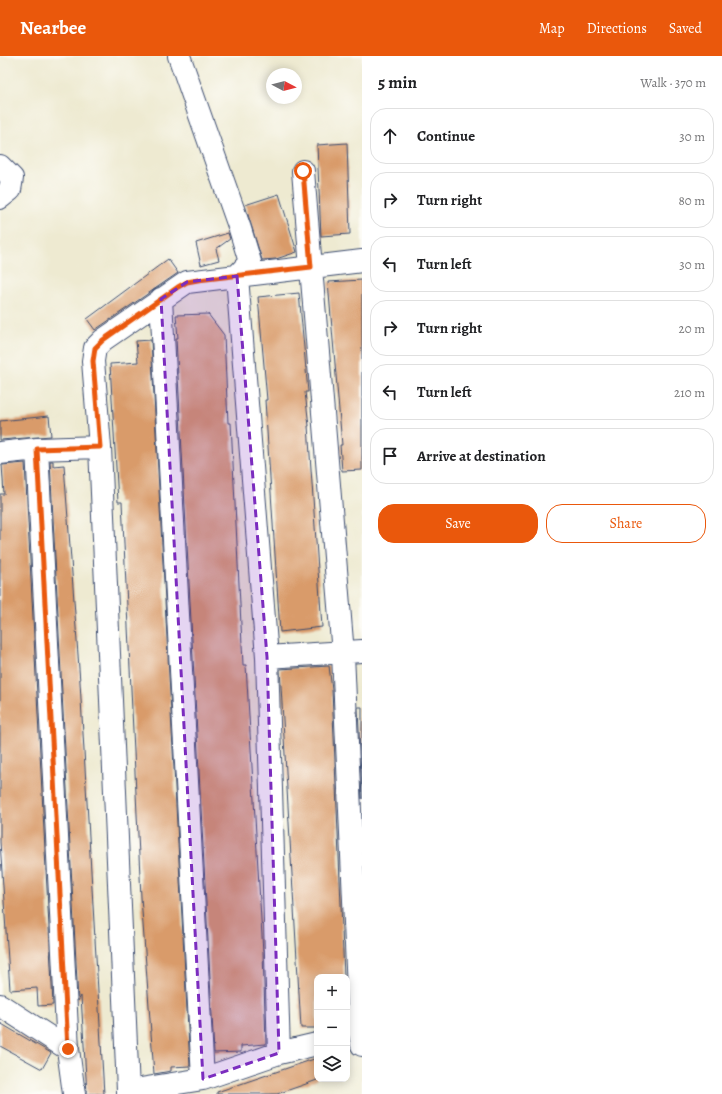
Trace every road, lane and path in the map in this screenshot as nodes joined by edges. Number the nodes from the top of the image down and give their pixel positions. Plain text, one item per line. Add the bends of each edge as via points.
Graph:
1 (178, 56) edge
2 (0, 166) edge
3 (303, 171) dead end
4 (0, 198) edge
5 (362, 262) edge
6 (311, 267) junction
7 (237, 276) junction
8 (161, 299) junction
9 (100, 447) junction
10 (37, 449) junction
11 (0, 453) edge
12 (353, 652) edge
13 (267, 657) junction
14 (0, 1005) edge
15 (356, 1039) edge
16 (314, 1045) edge
17 (68, 1049) junction
18 (279, 1053) junction
19 (203, 1079) junction
20 (128, 1092) edge
21 (74, 1094) edge

1 - 7 street via 250,262
2 - 4 street via 12,178 10,190
3 - 6 street
5 - 6 street
6 - 7 street
6 - 12 street
7 - 8 street via 187,282
7 - 13 street
8 - 9 street via 95,348 93,361
8 - 19 street
9 - 10 street
9 - 20 street
10 - 11 street
10 - 17 street
12 - 13 street
12 - 15 street
13 - 18 street
14 - 17 street
16 - 18 street
17 - 21 street
18 - 19 street
19 - 20 street

